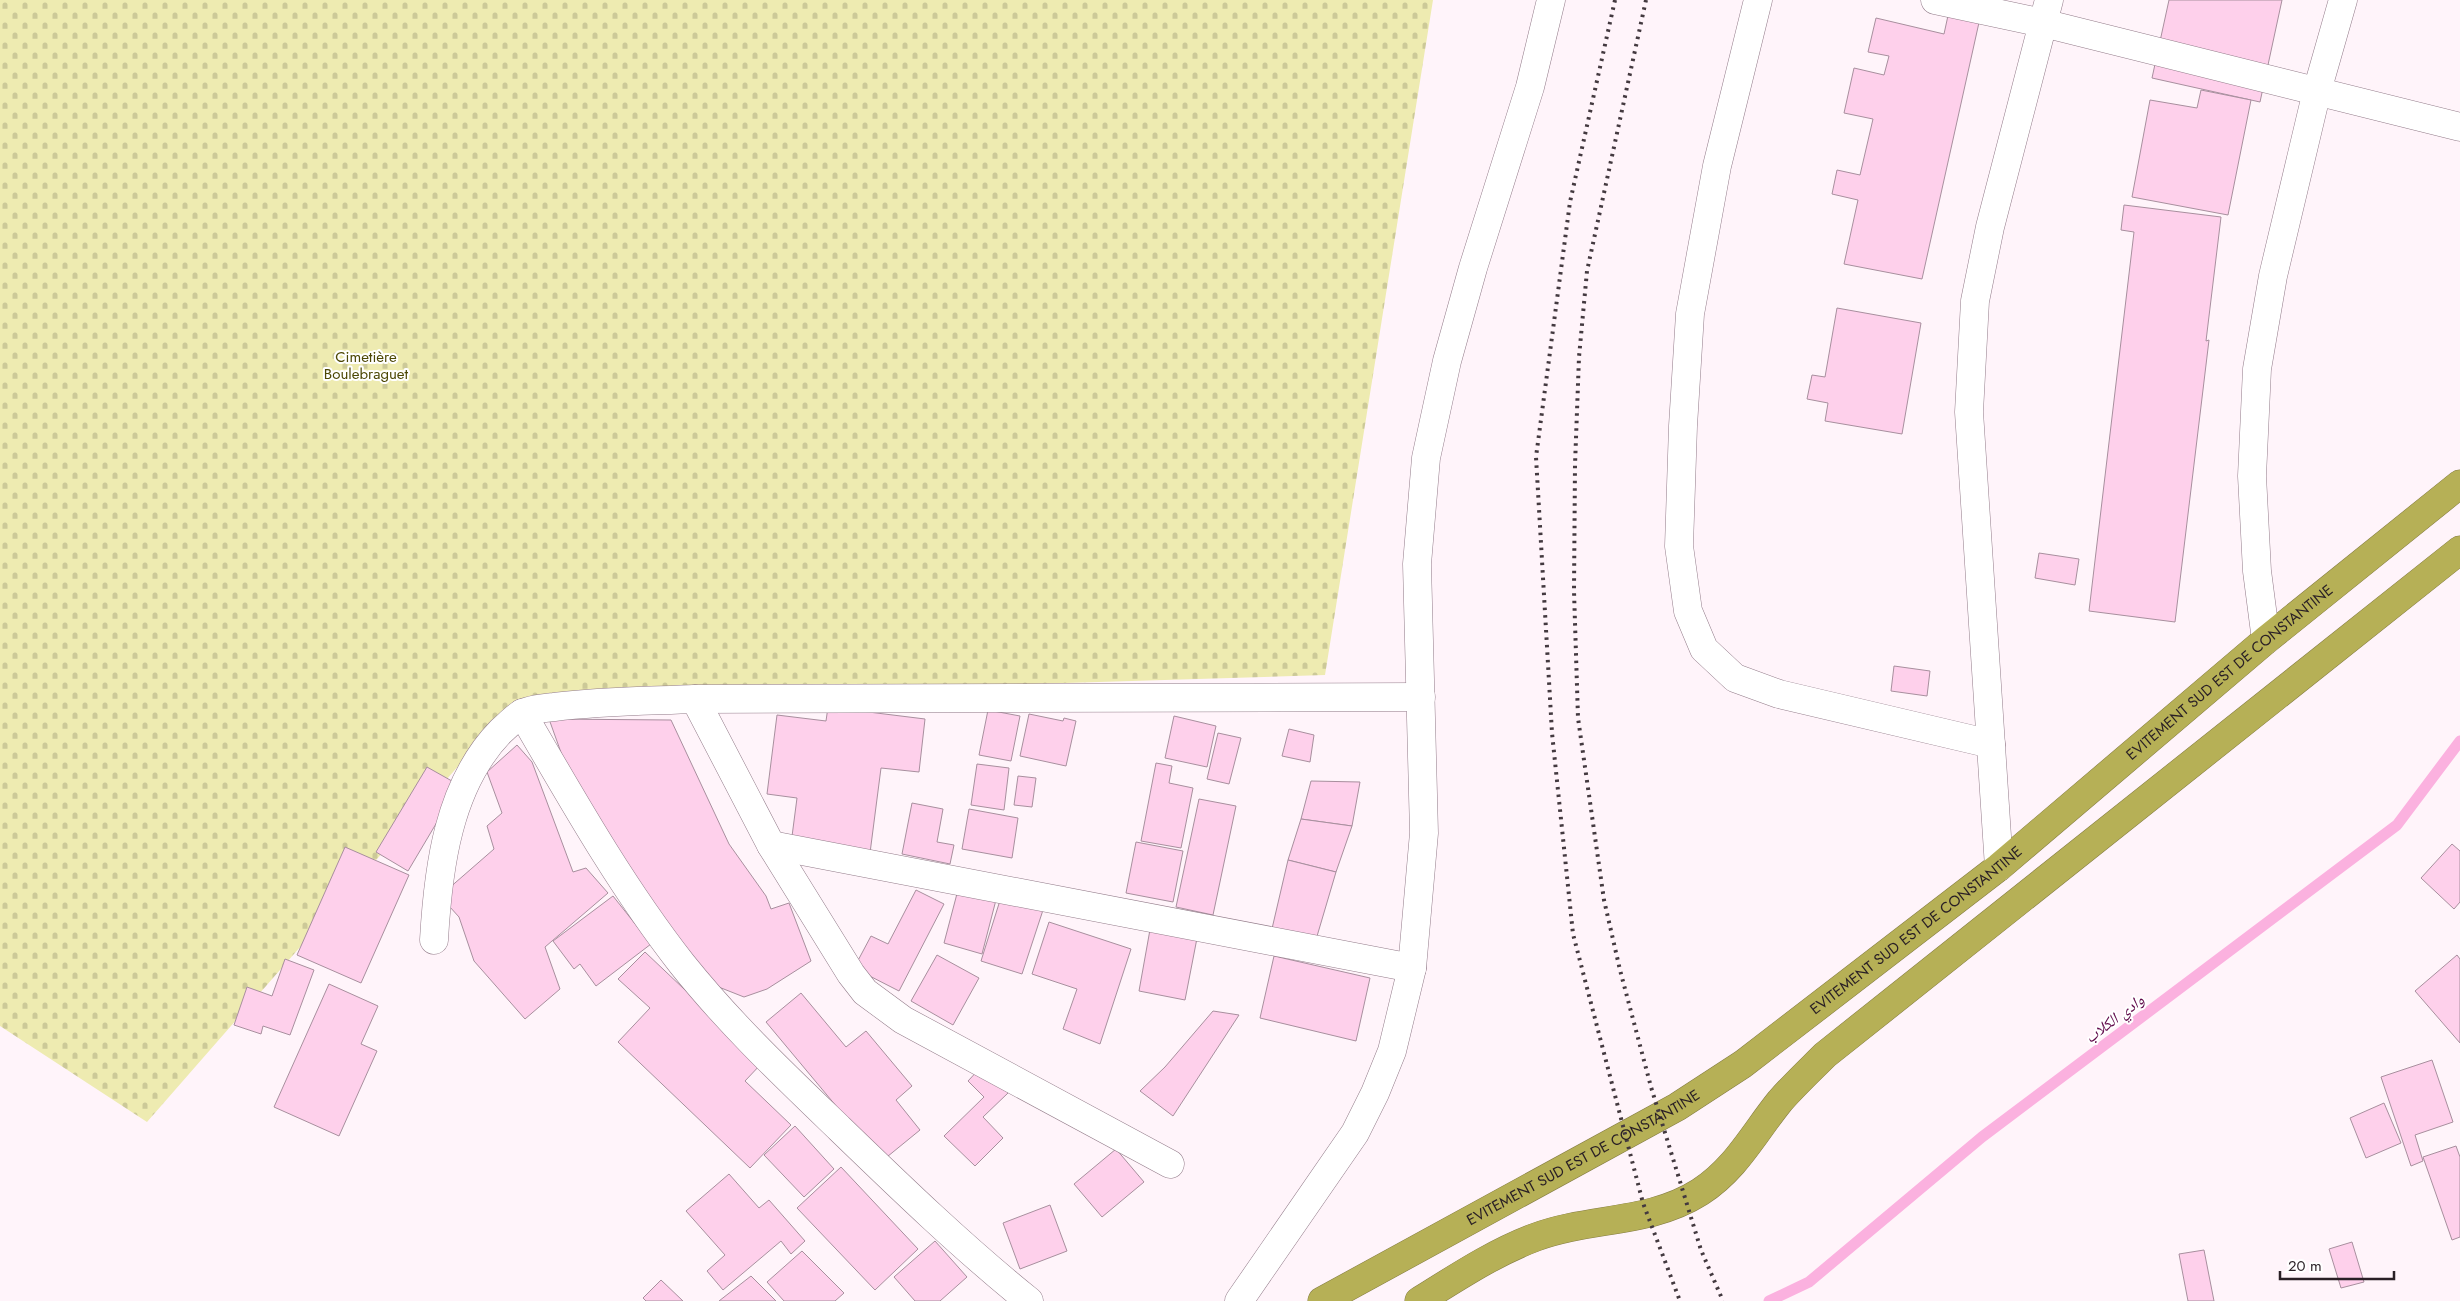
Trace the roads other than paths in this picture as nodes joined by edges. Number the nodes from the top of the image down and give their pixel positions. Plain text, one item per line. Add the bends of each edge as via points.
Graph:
1 (1551, 0) edge
2 (1758, 0) edge
3 (1935, 0) edge
4 (2343, 0) edge
5 (2046, 11) edge
6 (2317, 91) junction
7 (2460, 127) edge
8 (2460, 484) edge
9 (2460, 550) edge
10 (2266, 640) junction
11 (1421, 697) junction
12 (695, 699) junction
13 (522, 713) junction
14 (1991, 744) junction
15 (771, 845) junction
16 (1999, 867) junction
17 (434, 940) dead end
18 (1412, 968) junction
19 (1170, 1164) dead end
20 (1029, 1301) edge
21 (1239, 1301) edge
22 (1322, 1301) edge
23 (1419, 1301) edge

1 - 11 street via 1530,87 1472,268 1426,458 1417,564
2 - 14 street via 1717,166 1690,314 1679,546 1688,611 1704,649 1736,678 1779,694
3 - 5 street
4 - 6 street
5 - 6 street
5 - 14 street via 1990,227 1975,301 1969,412
6 - 7 street
6 - 10 street via 2273,276 2257,369 2252,476 2257,571
8 - 10 highway, EVITEMENT SUD EST DE CONSTANTINE
9 - 23 highway via 1825,1055 1780,1101 1738,1158 1712,1184 1650,1214 1536,1237 1506,1250
10 - 16 highway, EVITEMENT SUD EST DE CONSTANTINE
11 - 12 street
11 - 18 street via 1424,833
12 - 13 street via 603,702
12 - 15 street
13 - 17 street via 489,743 461,797 445,842 436,896
13 - 20 street via 594,836 705,993 773,1064 951,1236
14 - 16 street
15 - 18 street
15 - 19 street via 851,974 883,1007
16 - 22 highway, EVITEMENT SUD EST DE CONSTANTINE via 1744,1064 1677,1107
18 - 21 street via 1392,1051 1355,1133

